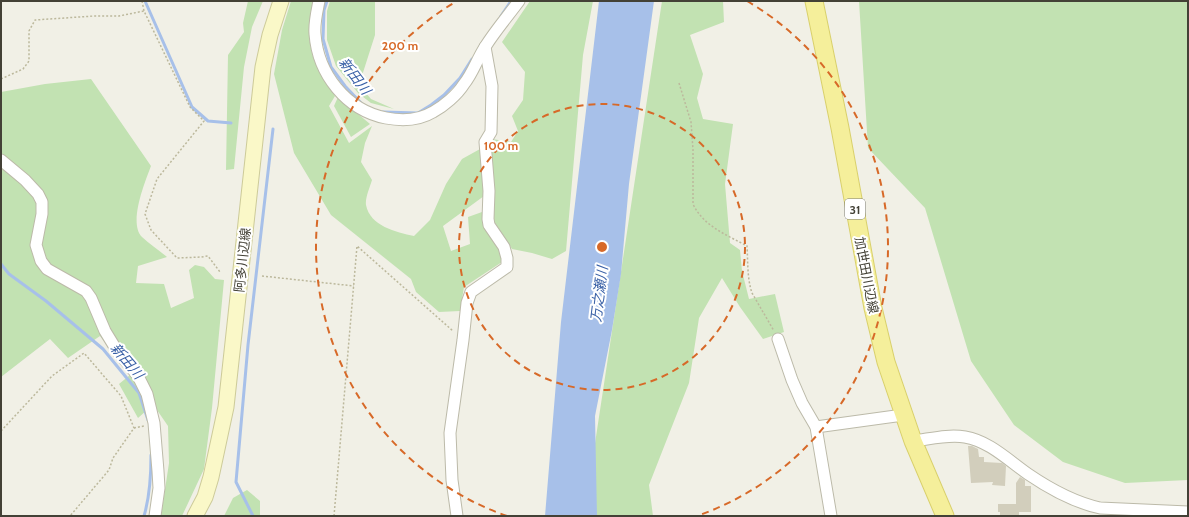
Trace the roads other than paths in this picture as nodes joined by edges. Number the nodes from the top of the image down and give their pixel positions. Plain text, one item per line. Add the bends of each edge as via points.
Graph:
1 (281, 1) edge
2 (319, 1) edge
3 (519, 1) edge
4 (814, 1) edge
5 (485, 47) junction
6 (1, 160) edge
7 (778, 339) road end
8 (903, 415) junction
9 (816, 427) junction
10 (913, 441) junction
11 (1188, 512) edge
12 (155, 516) edge
13 (195, 516) edge
14 (457, 516) edge
15 (831, 516) edge
16 (945, 516) edge

1 - 13 main road, 阿多川辺線 via 262,67 226,407 211,477 205,497
2 - 5 street via 315,33 324,69 344,97 376,116 410,120 433,112 451,99 464,84
3 - 5 street
4 - 8 main road, 加世田川辺線 / 31 via 873,308 886,362
5 - 14 street via 492,86 491,132 484,142 489,191 488,219 504,247 507,267 471,292 467,303 450,433
6 - 12 street via 26,180 42,202 36,245 41,261 47,269 86,291 105,331 138,376 147,394 154,423 159,482
7 - 9 street via 792,380
8 - 9 street
8 - 10 main road, 加世田川辺線 / 31
9 - 15 street
10 - 11 street via 946,436 965,437 982,442 1046,486 1086,505 1100,508
10 - 16 main road, 加世田川辺線 / 31

